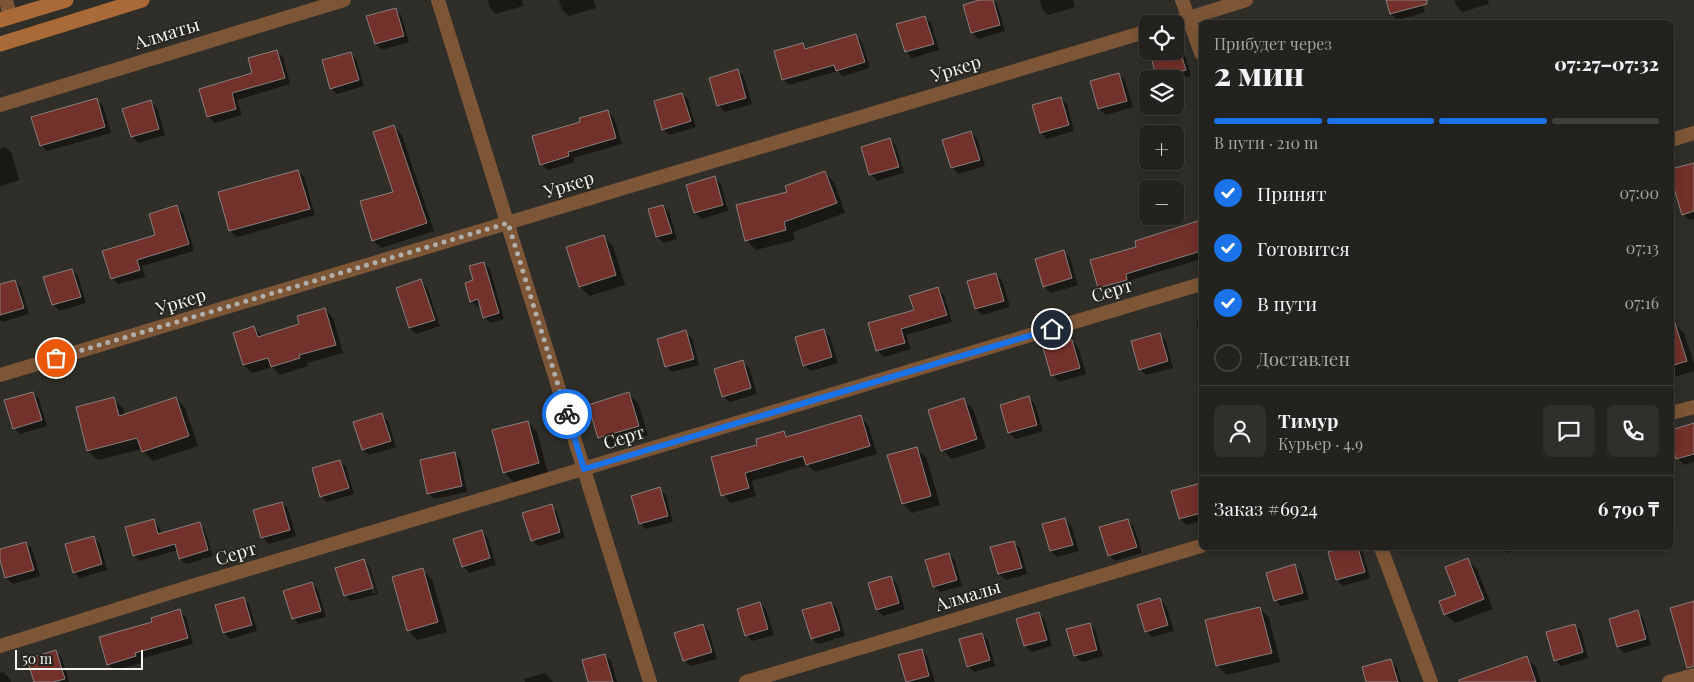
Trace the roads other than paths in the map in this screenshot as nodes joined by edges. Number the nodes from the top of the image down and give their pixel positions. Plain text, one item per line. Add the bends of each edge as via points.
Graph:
1 (6, 0) edge
2 (66, 0) edge
3 (142, 0) edge
4 (344, 0) edge
5 (438, 0) edge
6 (1182, 0) edge
7 (1246, 0) edge
8 (5, 18) edge
9 (1189, 18) junction
10 (1184, 20) edge
11 (1139, 34) edge
12 (0, 44) edge
13 (1199, 47) edge
14 (0, 105) edge
15 (1694, 133) edge
16 (1674, 139) edge
17 (508, 223) junction
18 (1199, 285) edge
19 (0, 375) edge
20 (1694, 407) edge
21 (1674, 412) edge
22 (584, 469) junction
23 (1199, 547) edge
24 (1382, 550) edge
25 (0, 646) edge
26 (1694, 675) edge
27 (650, 682) edge
28 (746, 682) edge
29 (1431, 682) edge
30 (1669, 682) edge

1 - 8 street
2 - 8 main road
3 - 12 main road
4 - 14 street, Алматы
5 - 17 street
6 - 9 street
7 - 9 street
9 - 10 street
9 - 13 street
11 - 17 street, Уркер
15 - 16 street
17 - 19 street, Уркер
17 - 22 street
18 - 22 street, Серт
20 - 21 street
22 - 25 street, Серт
22 - 27 street
23 - 28 street, Алмалы
24 - 29 street
26 - 30 street

